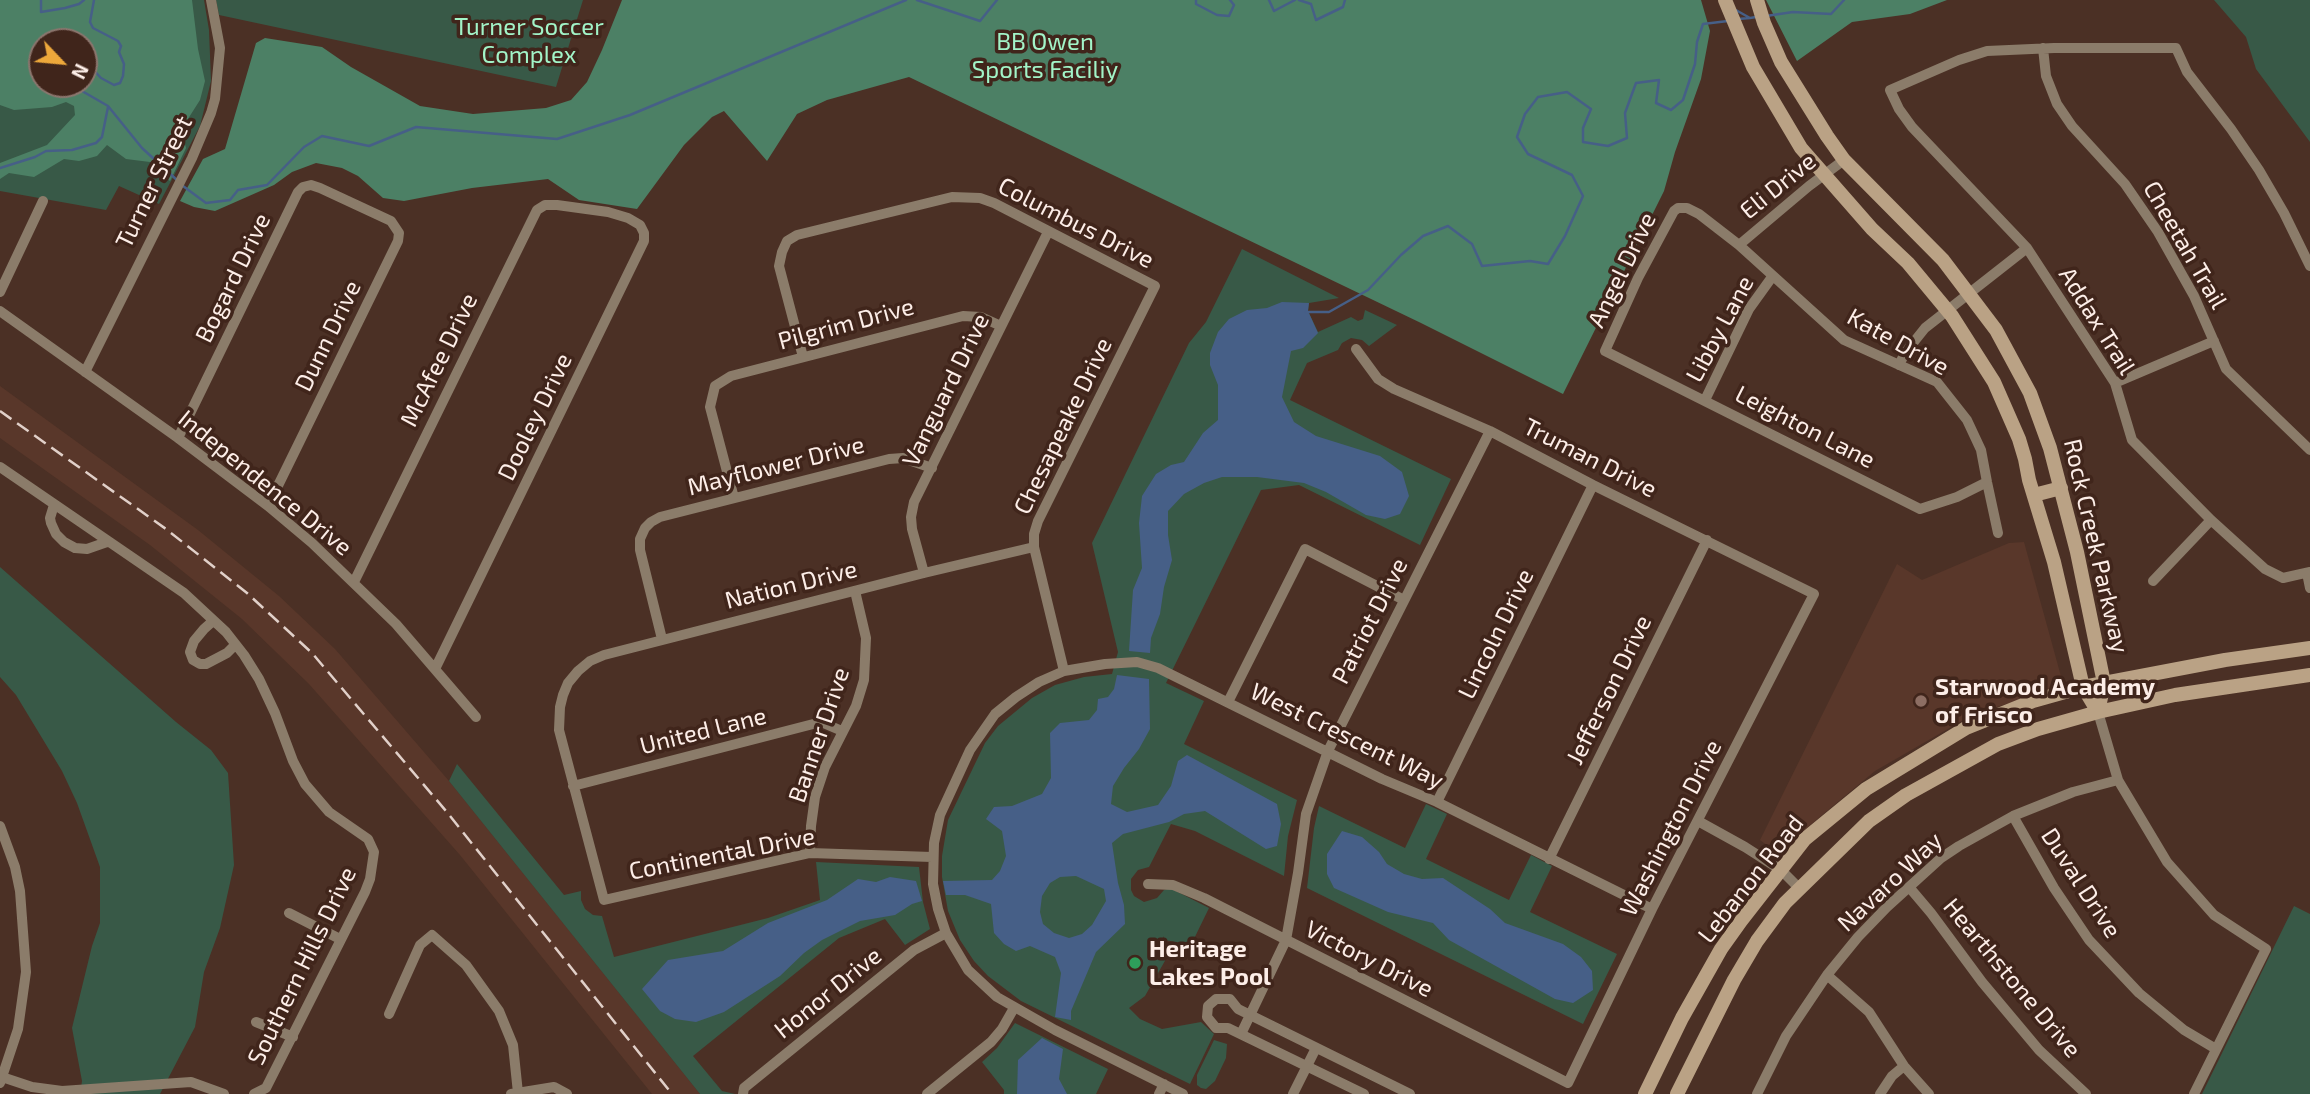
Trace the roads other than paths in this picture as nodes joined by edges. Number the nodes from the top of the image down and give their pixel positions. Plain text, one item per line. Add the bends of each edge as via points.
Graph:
1 (211, 0) edge
2 (1725, 0) edge
3 (1757, 0) edge
4 (2043, 48) junction
5 (1844, 160) junction
6 (1825, 174) junction
7 (43, 201) dead end
8 (354, 204) joint
9 (1678, 208) joint
10 (596, 210) joint
11 (1048, 232) junction
12 (1739, 245) junction
13 (2027, 248) junction
14 (2310, 266) edge
15 (1772, 277) junction
16 (1155, 286) joint
17 (0, 292) edge
18 (1969, 293) junction
19 (1947, 310) junction
20 (0, 311) edge
21 (1001, 326) junction
22 (2214, 341) junction
23 (1356, 349) dead end
24 (1605, 351) joint
25 (803, 357) junction
26 (1899, 365) junction
27 (85, 372) junction
28 (2115, 383) junction
29 (1706, 400) junction
30 (1490, 431) junction
31 (178, 438) junction
32 (2310, 450) edge
33 (0, 467) edge
34 (932, 467) junction
35 (1987, 482) junction
36 (1593, 485) junction
37 (2061, 488) junction
38 (2034, 495) junction
39 (734, 498) junction
40 (54, 505) junction
41 (268, 506) junction
42 (2211, 520) junction
43 (1998, 533) dead end
44 (1707, 540) junction
45 (107, 542) junction
46 (1034, 547) junction
47 (2309, 572) edge
48 (923, 573) junction
49 (2153, 581) dead end
50 (354, 582) junction
51 (2310, 588) edge
52 (855, 591) junction
53 (1814, 594) joint
54 (1404, 600) junction
55 (213, 621) junction
56 (662, 639) junction
57 (235, 645) junction
58 (2310, 648) edge
59 (435, 669) junction
60 (1064, 671) junction
61 (2310, 675) edge
62 (2104, 683) junction
63 (2083, 687) junction
64 (1228, 702) junction
65 (2098, 712) junction
66 (477, 716) dead end
67 (842, 731) junction
68 (1328, 751) junction
69 (1891, 773) junction
70 (2118, 780) junction
71 (573, 786) junction
72 (1906, 795) junction
73 (1437, 802) junction
74 (2013, 816) junction
75 (1698, 821) junction
76 (0, 825) edge
77 (3, 840) edge
78 (810, 853) junction
79 (5, 854) edge
80 (932, 857) junction
81 (1549, 859) junction
82 (1781, 870) junction
83 (1148, 884) dead end
84 (1909, 887) junction
85 (1799, 888) junction
86 (1652, 909) junction
87 (289, 913) dead end
88 (946, 933) junction
89 (340, 939) junction
90 (1286, 940) junction
91 (1827, 975) junction
92 (1014, 1008) junction
93 (389, 1014) dead end
94 (1250, 1014) junction
95 (256, 1022) dead end
96 (1241, 1034) junction
97 (293, 1037) junction
98 (1316, 1048) junction
99 (2216, 1049) junction
100 (1307, 1066) junction
101 (1905, 1066) junction
102 (1, 1080) edge
103 (1568, 1083) joint
104 (1161, 1089) edge
105 (514, 1093) edge
106 (566, 1093) edge
107 (224, 1094) edge
108 (254, 1094) edge
109 (743, 1094) edge
110 (927, 1094) edge
111 (1183, 1094) edge
112 (1293, 1094) edge
113 (1363, 1094) edge
114 (1410, 1094) edge
115 (1645, 1094) edge
116 (1677, 1094) edge
117 (1757, 1094) edge
118 (1880, 1094) edge
119 (1929, 1094) edge
120 (2086, 1094) edge
121 (2194, 1094) edge

1 - 27 street, Turner Street via 219,38 213,106 192,158
2 - 6 main road, Rock Creek Parkway via 1753,67 1801,149
3 - 5 main road, Rock Creek Parkway via 1781,62
4 - 13 street, Addax Trail via 1976,54 1890,90 1912,127
4 - 14 street via 2176,48 2187,72 2259,170
4 - 22 street, Cheetah Trail via 2046,76 2057,104 2141,206 2185,279
5 - 6 street, Eli Drive
5 - 18 main road, Rock Creek Parkway via 1943,260
6 - 12 street, Eli Drive
6 - 19 main road, Rock Creek Parkway
7 - 17 street
8 - 31 street, Bogard Drive via 311,185 298,192
8 - 41 street, Dunn Drive via 391,221 399,233 398,241
9 - 12 street, Kate Drive via 1699,214
9 - 24 street, Angel Drive via 1638,278
10 - 50 street, McAfee Drive via 545,205 537,210
10 - 59 street, Dooley Drive via 640,225 644,241
11 - 16 street, Columbus Drive
11 - 21 street, Vanguard Drive
11 - 25 street, Columbus Drive via 994,204 966,196 797,235 787,241 779,265
12 - 15 street, Kate Drive
13 - 18 street
13 - 28 street, Addax Trail
15 - 26 street, Kate Drive via 1844,340
15 - 29 street, Libby Lane via 1749,309
16 - 46 street, Chesapeake Drive via 1038,521
18 - 19 street
18 - 37 main road, Rock Creek Parkway via 1996,330 2030,393
19 - 26 street via 1914,340
19 - 38 main road, Rock Creek Parkway via 1994,382 2019,439
20 - 27 street, Independence Drive
21 - 25 street, Pilgrim Drive via 981,317 963,316
21 - 34 street, Vanguard Drive
22 - 28 street
22 - 32 street, Cheetah Trail via 2227,371
23 - 30 street, Truman Drive via 1378,379
24 - 29 street, Leighton Lane
25 - 39 street, Pilgrim Drive via 731,376 715,386 710,407
26 - 35 street, Kate Drive via 1937,382 1967,420 1981,450
27 - 31 street, Independence Drive
28 - 42 street, Addax Trail via 2132,440
29 - 35 street, Leighton Lane via 1920,509
30 - 36 street, Truman Drive
30 - 54 street, Patriot Drive
31 - 41 street, Independence Drive
33 - 40 street, Southern Hills Drive
34 - 39 street, Mayflower Drive via 903,458 889,459
34 - 48 street, Vanguard Drive via 911,517
35 - 43 street, Kate Drive
36 - 44 street, Truman Drive
36 - 73 street, Lincoln Drive
37 - 38 main road
37 - 62 main road, Rock Creek Parkway
38 - 63 main road, Rock Creek Parkway
39 - 56 street, Mayflower Drive via 660,517 645,528 640,550
40 - 45 street, Southern Hills Drive
40 - 45 street via 51,523 64,542 87,549
41 - 50 street, Independence Drive
42 - 47 street, Addax Trail via 2265,569 2283,578
42 - 49 street
44 - 53 street, Truman Drive
44 - 81 street, Jefferson Drive
45 - 55 street, Southern Hills Drive via 184,593
46 - 48 street, Nation Drive
46 - 60 street, Chesapeake Drive
47 - 51 street
48 - 52 street, Nation Drive
50 - 59 street, Independence Drive
52 - 56 street, Nation Drive
52 - 67 street, Banner Drive via 866,638 864,680
53 - 75 street, Washington Drive
54 - 64 street via 1305,548
54 - 68 street, Patriot Drive
55 - 57 street, Southern Hills Drive
55 - 57 street via 194,641 193,660 205,664
56 - 71 street, Nation Drive via 604,655 568,683 558,718
57 - 89 street, Southern Hills Drive via 259,679 306,784 329,811 368,839 374,852 370,879
58 - 62 main road, Lebanon Road
59 - 66 street, Independence Drive
60 - 64 street, West Crescent Way via 1138,663
60 - 80 street, West Crescent Way via 1039,682 995,714 970,750 940,815
61 - 65 main road, Lebanon Road via 2175,695
62 - 63 main road, Lebanon Road
62 - 65 main road, Rock Creek Parkway
63 - 65 main road, Rock Creek Parkway
63 - 69 main road, Lebanon Road via 1966,728
64 - 68 street, West Crescent Way
65 - 70 street
65 - 72 main road, Lebanon Road via 1998,744
67 - 71 street, United Lane via 821,722
67 - 78 street, Banner Drive via 815,797
68 - 73 street, West Crescent Way
68 - 90 street, Patriot Drive via 1306,814
69 - 72 main road
69 - 82 main road, Lebanon Road via 1840,808 1805,839
70 - 74 street, Navaro Way
70 - 99 street via 2180,878 2214,915 2266,949
71 - 78 street, Continental Drive via 604,900
72 - 85 main road, Lebanon Road via 1869,821
73 - 81 street, West Crescent Way
74 - 84 street, Navaro Way via 1941,858
74 - 99 street, Duval Drive via 2089,940 2139,993
75 - 82 street
75 - 86 street, Washington Drive
76 - 77 street
77 - 79 street
78 - 80 street, Continental Drive
79 - 102 street via 19,891 26,972 18,1029
80 - 88 street, West Crescent Way via 934,896
81 - 86 street, West Crescent Way
82 - 85 street
82 - 115 main road, Lebanon Road via 1721,949
83 - 90 street, Victory Drive via 1185,890
84 - 91 street, Navaro Way
84 - 120 street, Hearthstone Drive via 2039,1050
85 - 116 main road, Lebanon Road via 1757,941
86 - 103 street, Washington Drive
87 - 89 street
88 - 92 street, West Crescent Way via 968,970
88 - 109 street, Honor Drive via 914,950 744,1088
89 - 97 street, Southern Hills Drive
90 - 94 street, Patriot Drive
90 - 103 street, Victory Drive
91 - 101 street via 1869,1013
91 - 117 street, Navaro Way via 1786,1036
92 - 104 street, West Crescent Way
92 - 110 street via 991,1042
93 - 105 street via 420,945 432,935 466,965 499,1011 513,1045
94 - 96 street, Patriot Drive
94 - 96 street via 1223,997 1209,1006 1210,1023
94 - 98 street
95 - 97 street
96 - 100 street
97 - 108 street, Southern Hills Drive via 266,1088
98 - 100 street
98 - 114 street
99 - 121 street
100 - 112 street
100 - 113 street
101 - 118 street
101 - 119 street
102 - 107 street via 62,1091 191,1082
104 - 111 street, West Crescent Way
105 - 106 street via 554,1087

